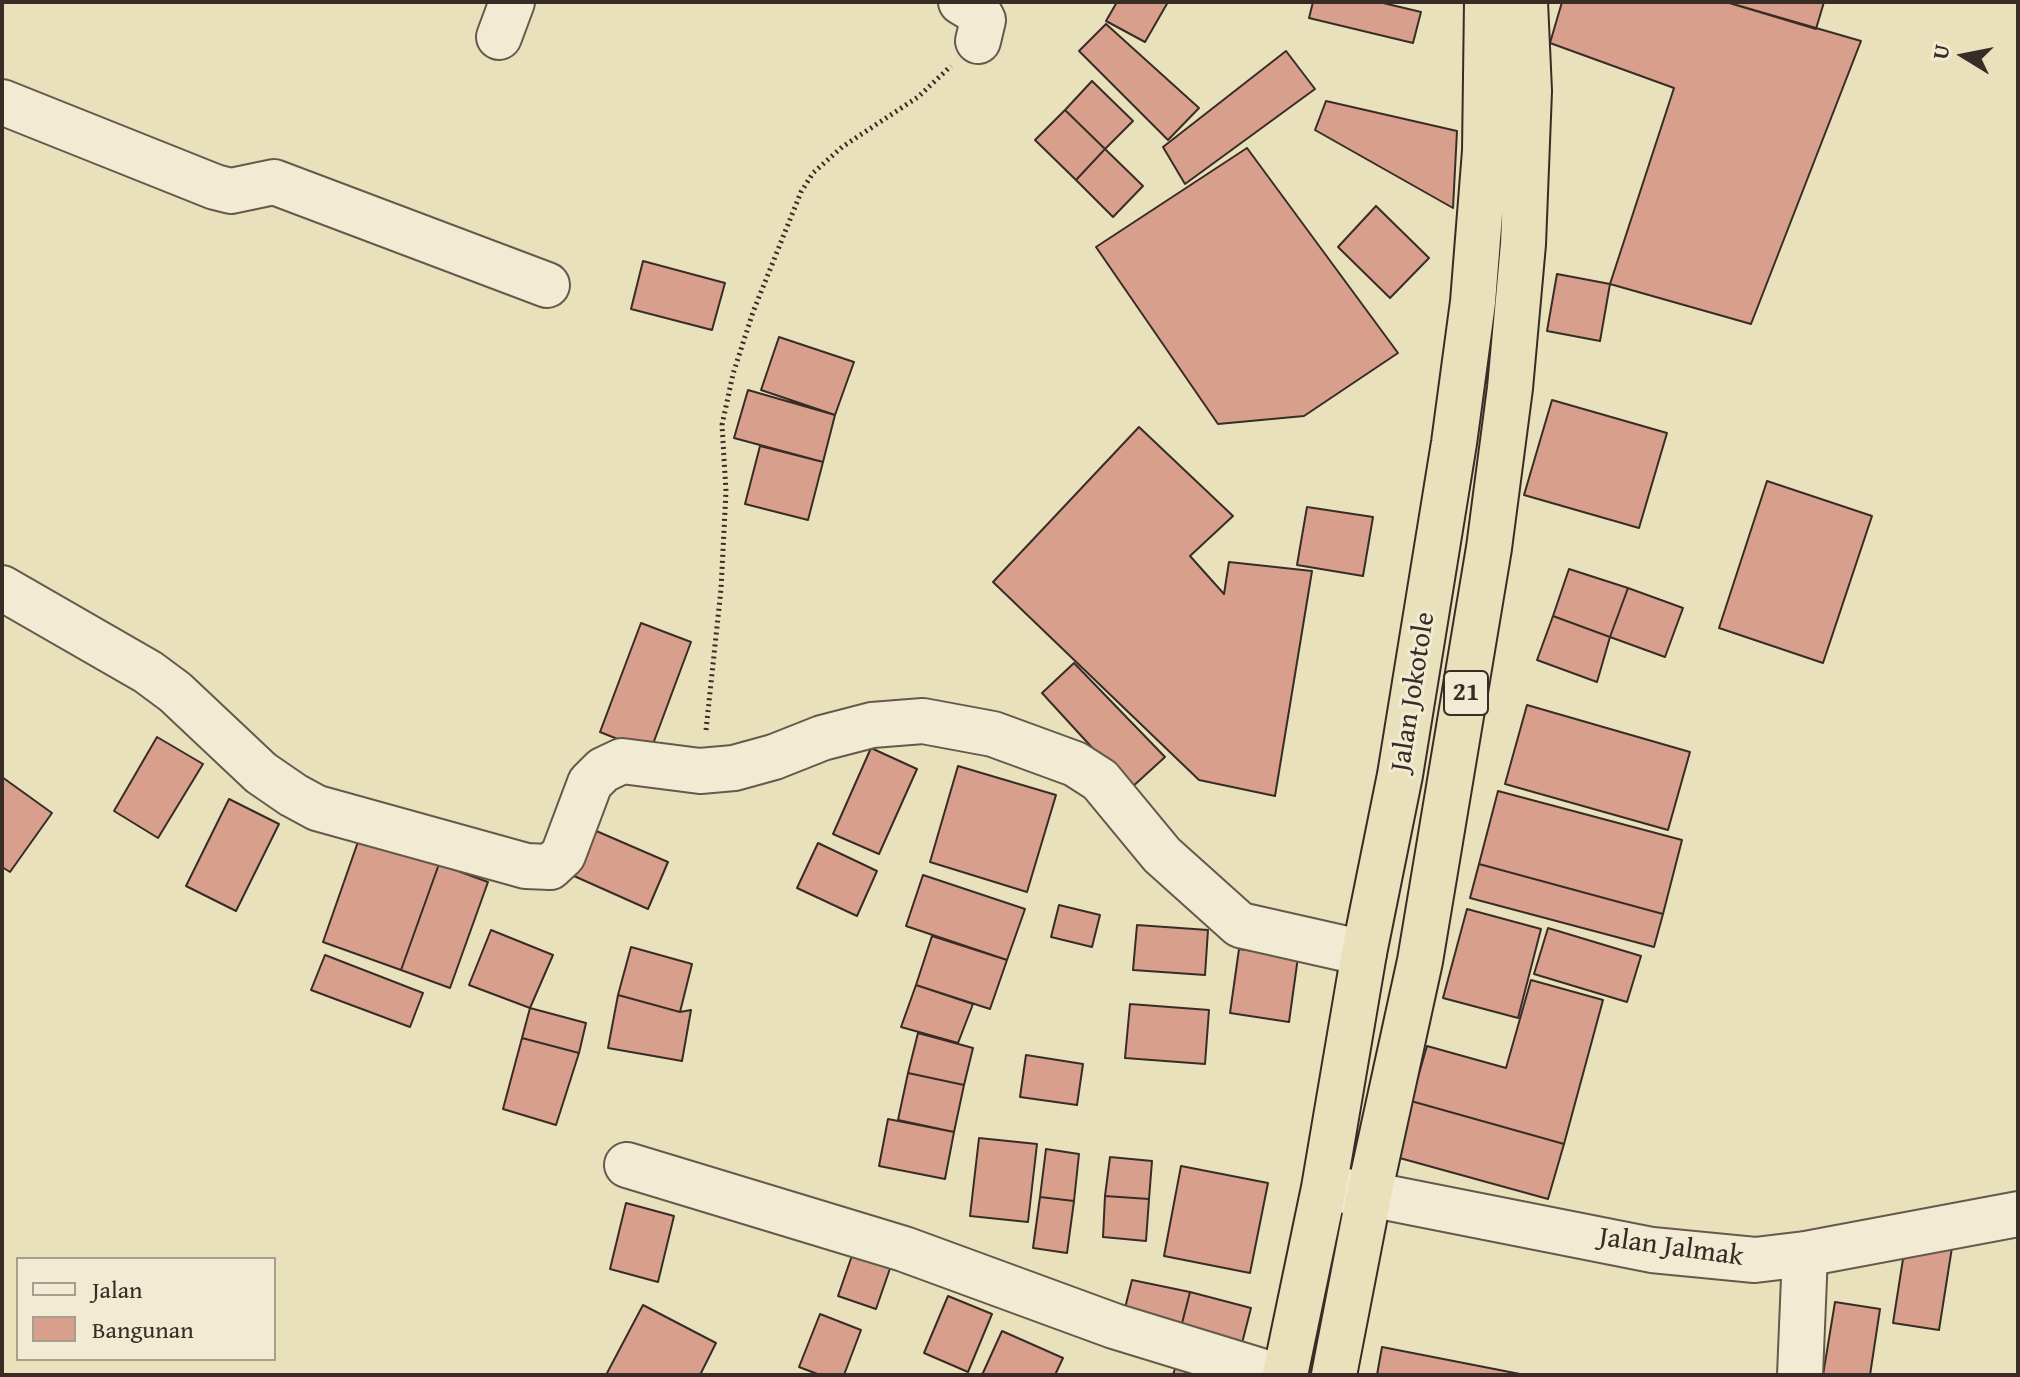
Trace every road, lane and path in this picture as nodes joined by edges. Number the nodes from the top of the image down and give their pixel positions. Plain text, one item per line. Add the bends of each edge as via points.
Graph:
1 (1487, 2) edge
2 (1525, 2) edge
3 (969, 22) edge
4 (2, 102) edge
5 (547, 285) dead end
6 (2, 588) edge
7 (700, 771) junction
8 (1364, 953) junction
9 (627, 1165) dead end
10 (1324, 1188) junction
11 (1369, 1194) junction
12 (2018, 1214) edge
13 (1805, 1254) junction
14 (1274, 1375) edge
15 (1285, 1375) edge
16 (1334, 1375) edge
17 (1800, 1375) edge

1 - 8 highway, Jalan Jokotole / 21 via 1485,151 1473,302 1400,775
2 - 11 highway, Jalan Jokotole / 21 via 1529,91 1510,388 1489,548 1420,961
3 - 7 path via 918,97 842,147 813,173 753,312 722,425 726,491 721,589
4 - 5 street via 215,187 231,191 274,182
6 - 7 street via 148,672 261,773 317,808 526,866 550,867 563,855 590,783 603,770 622,761
7 - 8 street via 734,768 872,725 923,721 993,734 1075,764 1100,780 1162,855 1240,925
8 - 10 highway, Jalan Jokotole / 21
9 - 14 street via 904,1249 1114,1326
10 - 11 street, Jalan Jalmak
10 - 15 highway, Jalan Jokotole / 21
11 - 13 street, Jalan Jalmak via 1652,1250 1755,1260
11 - 16 highway, Jalan Jokotole / 21
12 - 13 street, Jalan Jalmak
13 - 17 street

